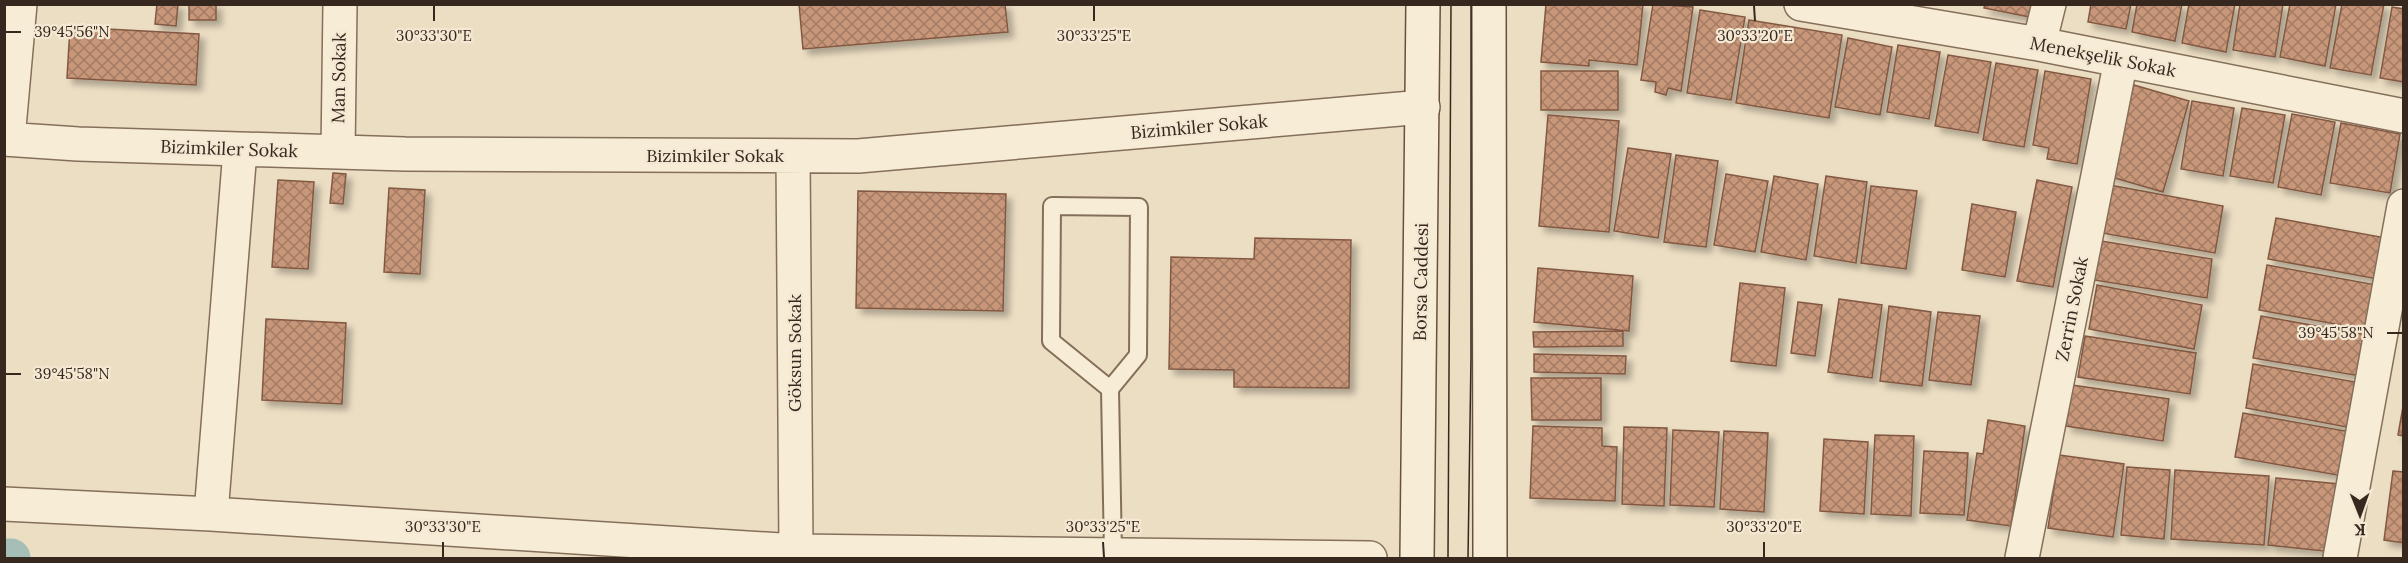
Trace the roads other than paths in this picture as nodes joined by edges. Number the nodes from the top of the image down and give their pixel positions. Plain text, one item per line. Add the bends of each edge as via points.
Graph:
1 (20, 4) edge
2 (340, 4) edge
3 (1424, 4) edge
4 (1489, 4) edge
5 (1801, 4) edge
6 (2049, 4) edge
7 (2039, 44) junction
8 (2121, 60) junction
9 (1423, 107) junction
10 (2403, 116) edge
11 (6, 139) edge
12 (240, 150) junction
13 (338, 152) junction
14 (794, 156) junction
15 (2403, 206) edge
16 (1110, 389) junction
17 (4, 504) edge
18 (211, 514) junction
19 (796, 551) junction
20 (1113, 555) junction
21 (1370, 558) edge
22 (1417, 558) edge
23 (1490, 558) edge
24 (2022, 558) edge
25 (2340, 558) edge

1 - 11 street
2 - 13 street, Man Sokak
3 - 9 street, Borsa Caddesi
4 - 23 street
5 - 7 street, Menekşelik Sokak
6 - 7 street
7 - 8 street, Menekşelik Sokak
8 - 10 street, Menekşelik Sokak
8 - 24 street, Zerrin Sokak
9 - 14 street, Bizimkiler Sokak via 858,156
9 - 22 street, Borsa Caddesi
11 - 12 street, Bizimkiler Sokak
12 - 13 street, Bizimkiler Sokak
12 - 18 street
13 - 14 street, Bizimkiler Sokak
14 - 19 street, Göksun Sokak
15 - 25 street
16 - 16 lane via 1138,354 1140,207 1053,206 1052,341
16 - 20 lane
17 - 18 street
18 - 19 street
19 - 20 street
20 - 21 street

